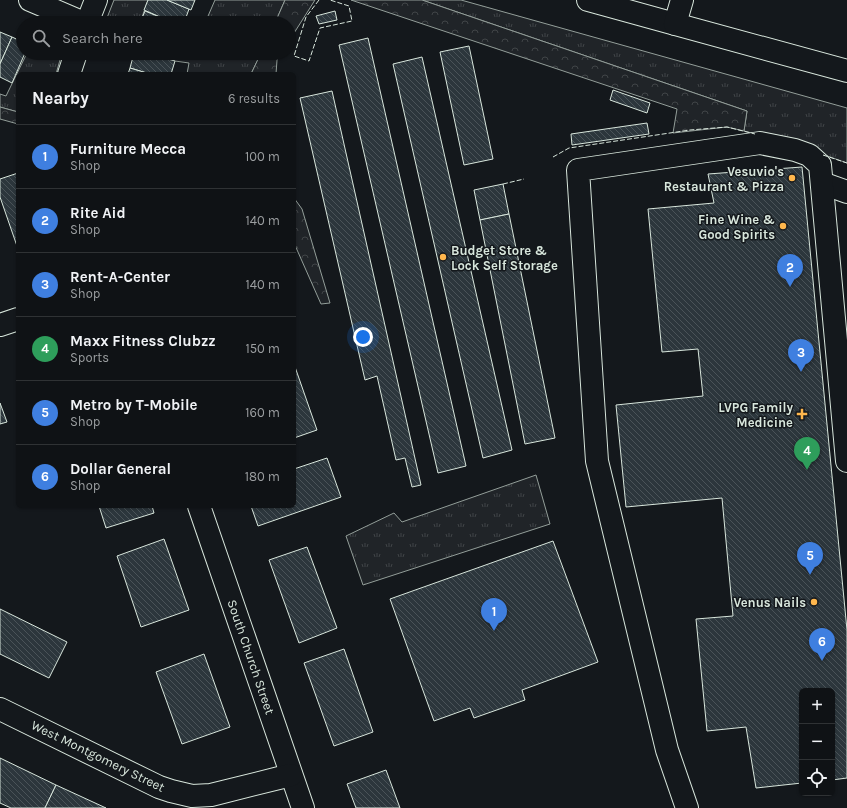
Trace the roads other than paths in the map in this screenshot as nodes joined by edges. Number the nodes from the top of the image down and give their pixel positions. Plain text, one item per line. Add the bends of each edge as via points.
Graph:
1 (30, 0) edge
2 (96, 0) edge
3 (588, 0) edge
4 (682, 0) edge
5 (68, 16) edge
6 (90, 16) edge
7 (675, 24) junction
8 (74, 60) edge
9 (847, 71) edge
10 (70, 72) edge
11 (822, 183) junction
12 (847, 192) edge
13 (16, 320) edge
14 (0, 325) edge
15 (843, 380) edge
16 (847, 461) edge
17 (200, 508) edge
18 (0, 709) edge
19 (291, 775) junction
20 (303, 808) edge
21 (687, 808) edge

1 - 5 street
2 - 6 street
3 - 7 street
4 - 7 street
7 - 9 street
8 - 10 street
11 - 12 street
11 - 15 street
11 - 21 street via 820,165 809,155 760,143 578,170 597,460 667,750
13 - 14 street
15 - 16 street
17 - 19 street, South Church Street
18 - 19 street, West Montgomery Street via 159,787 178,793 192,796 211,795
19 - 20 street, South Church Street

